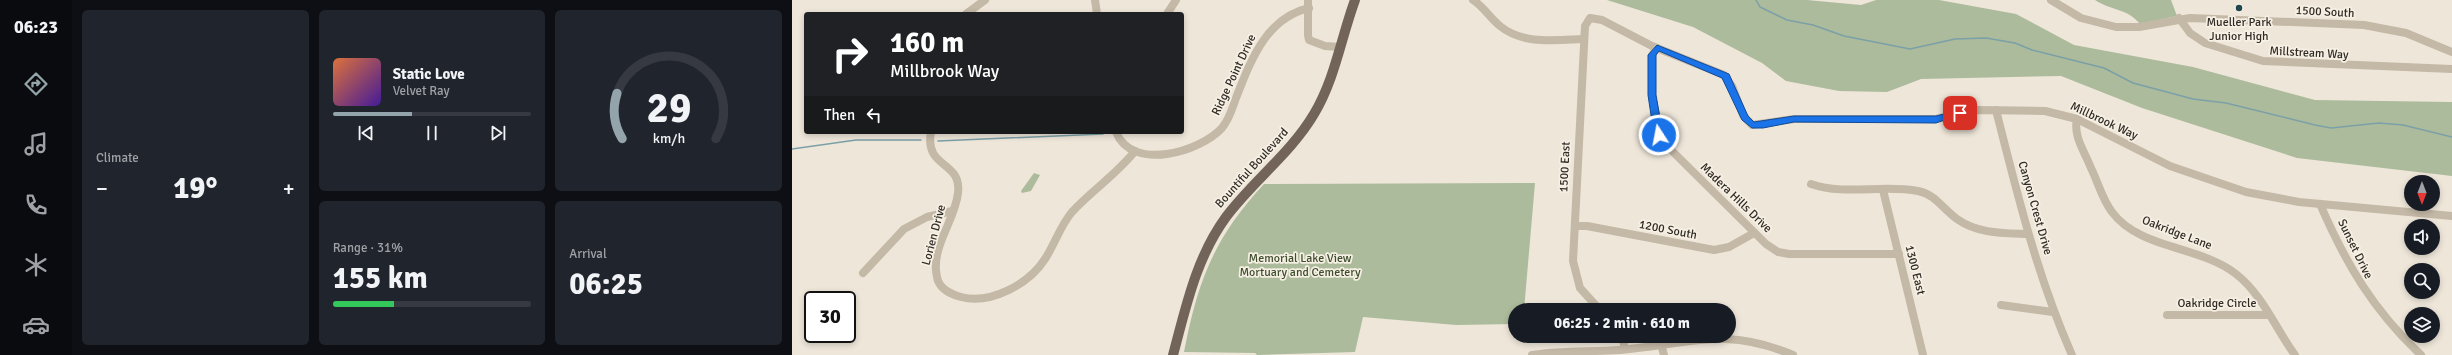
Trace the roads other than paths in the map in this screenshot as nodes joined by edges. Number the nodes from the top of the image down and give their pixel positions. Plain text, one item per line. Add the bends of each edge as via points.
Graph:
1 (985, 0) edge
2 (1094, 0) edge
3 (1176, 0) edge
4 (1308, 0) edge
5 (1355, 0) edge
6 (1472, 0) edge
7 (2051, 0) edge
8 (1309, 8) junction
9 (969, 12) edge
10 (1097, 12) edge
11 (1168, 12) edge
12 (1590, 18) joint
13 (2179, 18) junction
14 (1584, 39) junction
15 (1340, 47) junction
16 (1657, 48) junction
17 (2452, 52) edge
18 (2452, 69) edge
19 (1996, 110) junction
20 (2077, 120) junction
21 (931, 134) edge
22 (1117, 134) edge
23 (1136, 151) junction
24 (1811, 184) dead end
25 (1883, 190) junction
26 (2320, 204) junction
27 (952, 211) junction
28 (2452, 216) edge
29 (1575, 226) junction
30 (1754, 233) junction
31 (2028, 234) junction
32 (1899, 254) junction
33 (863, 273) dead end
34 (1593, 303) edge
35 (2001, 305) dead end
36 (2053, 312) junction
37 (2167, 315) dead end
38 (2267, 315) junction
39 (1624, 343) edge
40 (1661, 344) junction
41 (1625, 349) junction
42 (1546, 354) edge
43 (1173, 355) edge
44 (1532, 355) edge
45 (1664, 355) edge
46 (1793, 355) edge
47 (1923, 355) edge
48 (2072, 355) edge
49 (2295, 355) edge
50 (2421, 355) edge

1 - 9 street
2 - 10 street
3 - 11 street
4 - 8 street
5 - 15 main road, Bountiful Boulevard
6 - 14 street via 1486,8 1502,28 1517,36 1534,39
7 - 13 street, 1500 South via 2075,16 2098,24 2141,26
8 - 15 street via 1306,33 1309,38 1319,46
8 - 23 street, Ridge Point Drive via 1289,13 1269,30 1236,99 1231,116 1217,133 1193,147 1175,152 1153,154
12 - 14 street, 1500 East via 1585,24
12 - 16 street, Millbrook Way via 1602,20
13 - 17 street, 1500 South via 2364,25 2406,33
13 - 18 street, Millstream Way via 2190,33 2205,43 2263,62
14 - 29 street, 1500 East
15 - 43 main road, Bountiful Boulevard via 1326,90 1311,119 1232,208 1206,247 1193,280
16 - 19 street, Millbrook Way via 1726,76 1745,118 1752,125 1794,119 1936,120 1968,111
16 - 30 street, Madera Hills Drive via 1652,55 1652,95 1661,140
19 - 20 street, Millbrook Way via 2045,111
19 - 31 street, Canyon Crest Drive
20 - 26 street, Millbrook Way via 2182,171 2253,193
20 - 38 street, Oakridge Lane via 2077,133 2108,205 2116,216 2134,230 2202,255 2230,269 2250,288
21 - 27 street, Lorien Drive via 928,145 931,154 952,170 958,180 958,194
22 - 23 street via 1124,144
23 - 27 street, Lorien Drive via 1115,175 1068,218 1039,267 1022,282 999,293 982,297 961,297 945,291 938,283 937,263
24 - 25 street via 1836,190
25 - 31 street via 1923,192 1933,197 1956,218 1974,228
25 - 32 street, 1300 East
26 - 28 street, Millbrook Way
26 - 50 street, Sunset Drive via 2346,263 2364,294 2390,325
27 - 33 street via 929,216 908,226 892,240 876,263
29 - 30 street, 1200 South via 1587,226 1708,249 1729,247
29 - 34 street, 1500 East via 1574,274 1582,293
30 - 32 street, Madera Hills Drive via 1769,247 1789,254
31 - 36 street, Canyon Crest Drive
32 - 47 street, 1300 East
35 - 36 street
36 - 48 street, Canyon Crest Drive
37 - 38 street, Oakridge Circle
38 - 49 street, Oakridge Lane
39 - 41 street
40 - 41 street
40 - 45 street
40 - 46 street via 1729,337 1763,343
41 - 42 street
42 - 44 street

